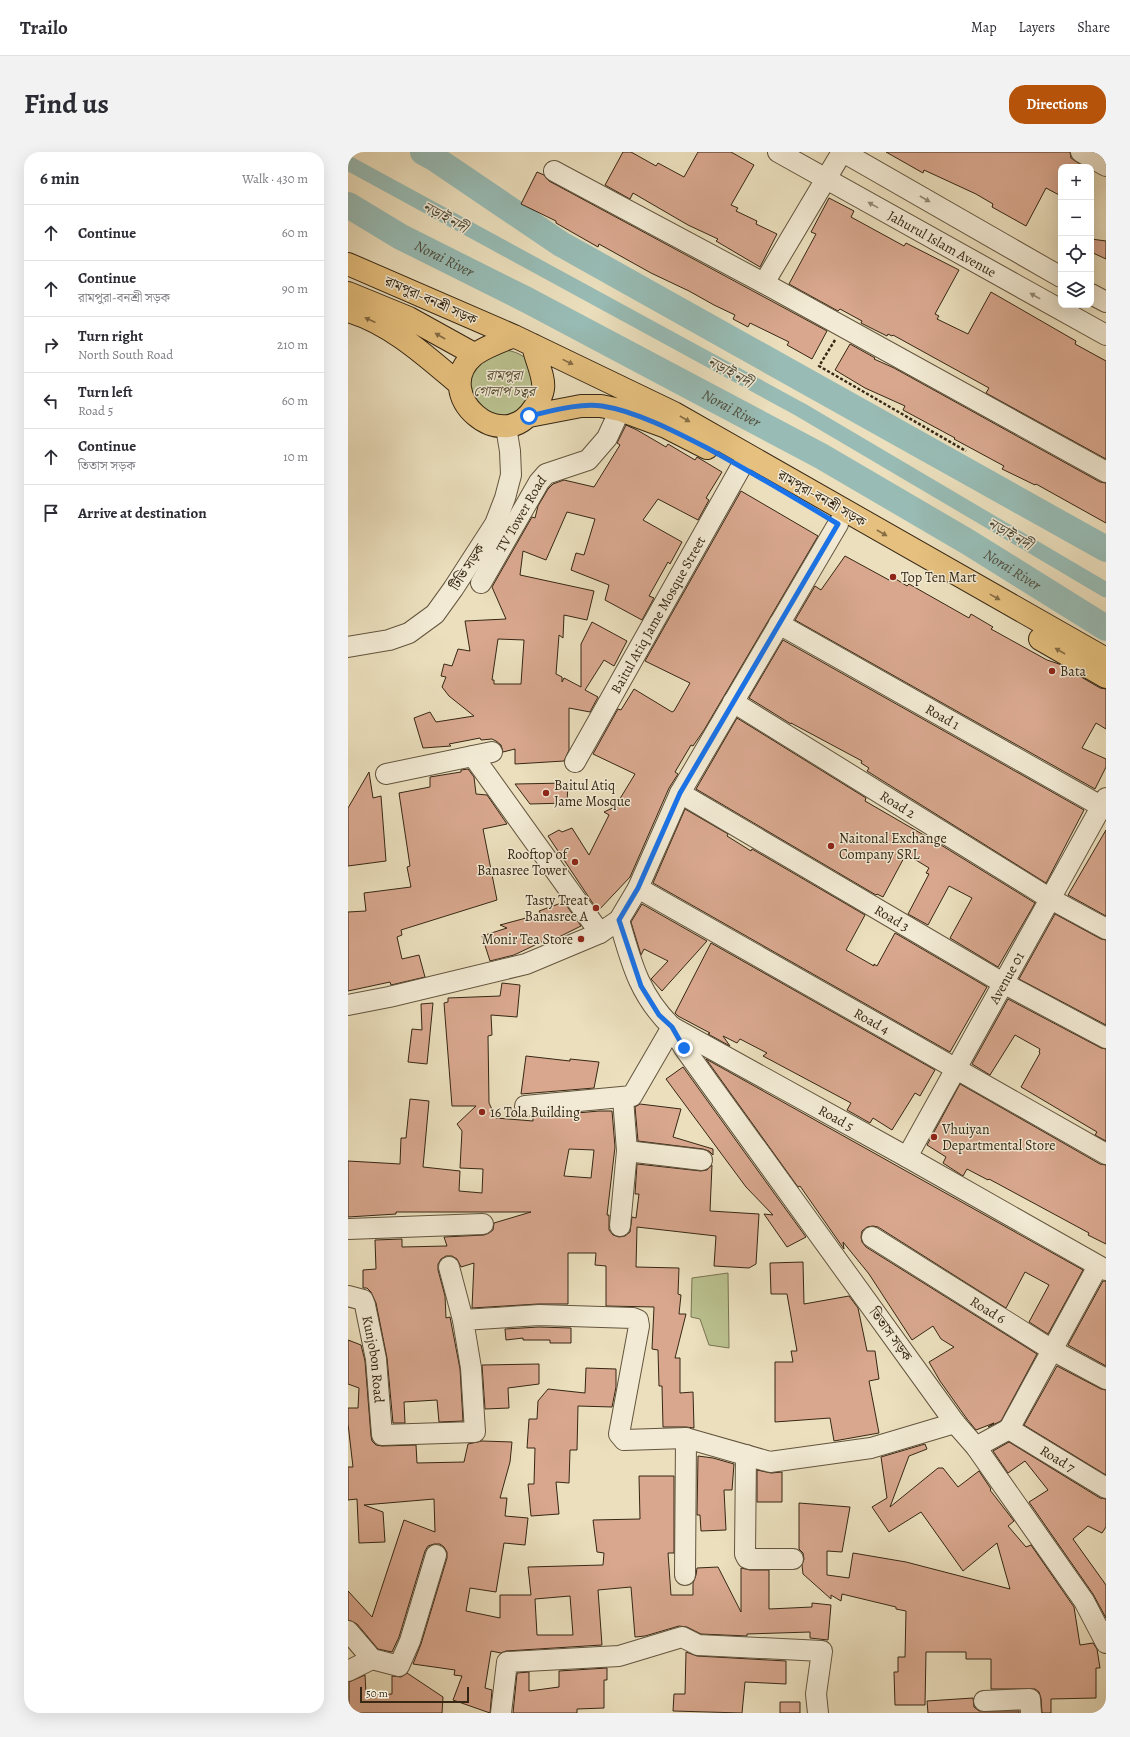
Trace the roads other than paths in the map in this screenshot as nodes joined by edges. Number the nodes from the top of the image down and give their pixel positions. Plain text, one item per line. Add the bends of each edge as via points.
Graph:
1 (778, 152) edge
2 (842, 152) edge
3 (1081, 152) edge
4 (1106, 166) edge
5 (554, 171) dead end
6 (826, 178) junction
7 (348, 264) edge
8 (1058, 274) edge
9 (764, 283) junction
10 (348, 293) edge
11 (1094, 296) edge
12 (1106, 302) edge
13 (348, 311) edge
14 (1106, 335) edge
15 (523, 341) junction
16 (474, 354) junction
17 (459, 384) junction
18 (620, 410) junction
19 (529, 416) junction
20 (506, 427) junction
21 (741, 467) junction
22 (1106, 472) edge
23 (838, 524) junction
24 (481, 583) dead end
25 (779, 624) junction
26 (348, 647) edge
27 (1106, 659) edge
28 (1106, 677) edge
29 (733, 702) junction
30 (492, 752) dead end
31 (473, 756) junction
32 (575, 762) dead end
33 (386, 774) dead end
34 (680, 793) junction
35 (1104, 804) edge
36 (638, 888) junction
37 (1049, 898) junction
38 (619, 920) junction
39 (1106, 928) edge
40 (600, 933) junction
41 (1003, 983) junction
42 (348, 1005) edge
43 (672, 1027) junction
44 (1106, 1038) edge
45 (956, 1070) junction
46 (623, 1098) junction
47 (525, 1106) dead end
48 (627, 1151) junction
49 (1106, 1154) edge
50 (907, 1157) junction
51 (702, 1160) dead end
52 (484, 1224) dead end
53 (620, 1226) dead end
54 (348, 1229) edge
55 (872, 1237) dead end
56 (449, 1267) dead end
57 (1102, 1268) edge
58 (348, 1296) edge
59 (463, 1320) junction
60 (1052, 1350) junction
61 (1106, 1379) edge
62 (955, 1423) junction
63 (1009, 1429) junction
64 (686, 1438) junction
65 (976, 1447) junction
66 (746, 1455) junction
67 (1106, 1488) edge
68 (436, 1555) dead end
69 (793, 1559) dead end
70 (685, 1575) dead end
71 (348, 1631) edge
72 (1106, 1643) edge
73 (372, 1659) junction
74 (348, 1671) edge
75 (984, 1701) dead end
76 (501, 1713) edge
77 (818, 1713) edge
78 (1031, 1713) edge

1 - 6 street, Jahurul Islam Avenue
2 - 6 street
2 -> 8 street, Jahurul Islam Avenue
3 - 4 street
5 - 9 street
6 - 9 street
14 -> 6 street, Jahurul Islam Avenue
7 - 15 main road, রামপুরা-বনশ্রী সড়ক
9 - 22 street
16 -> 10 main road, রামপুরা-বনশ্রী সড়ক via 409,318
11 - 12 street
17 -> 13 main road via 415,347 373,321
15 - 16 main road
15 - 19 main road via 535,359 544,388
15 -> 27 main road, রামপুরা-বনশ্রী সড়ক via 674,413
16 - 17 main road via 462,372
17 - 20 main road via 461,395 473,414 491,425
18 - 19 main road, রামপুরা-বনশ্রী সড়ক via 601,406 581,406
18 - 21 main road, রামপুরা-বনশ্রী সড়ক via 666,427
18 - 24 street, TV Tower Road via 607,438 588,460 546,474 539,482
19 - 20 main road
20 - 26 street, টিভি সড়ক via 511,475 505,498 495,524 453,589 435,614 409,633 389,640
21 - 23 main road, রামপুরা-বনশ্রী সড়ক
21 - 32 street, Baitul Atiq Jame Mosque Street
23 - 25 street
28 -> 23 main road, রামপুরা-বনশ্রী সড়ক
25 - 29 street
25 - 35 street, Road 1
29 - 34 street
29 - 37 street, Road 2
30 - 31 street
31 - 33 street
31 - 40 street
34 - 36 street
34 - 41 street, Road 3
35 - 37 street, Avenue 01
36 - 38 street
36 - 45 street, Road 4
37 - 39 street, Road 2
37 - 41 street, Avenue 01
38 - 40 street
38 - 43 street, Road 5 via 641,986 659,1015
40 - 42 street via 526,964
41 - 44 street, Road 3
41 - 45 street, Avenue 01
43 - 46 street via 632,1096
43 - 50 street, Road 5
43 - 62 street, তিতাস সড়ক via 684,1048
45 - 49 street, Road 4
45 - 50 street, Avenue 01
46 - 47 street
46 - 48 street
48 - 51 street
48 - 53 street
50 - 57 street, Road 5
52 - 54 street
55 - 60 street, Road 6
56 - 59 street
57 - 60 street
58 - 59 street, Kunjobon Road via 362,1300 365,1305 376,1359 382,1435 476,1432
59 - 64 street via 539,1315 638,1320 619,1434 624,1440
60 - 61 street, Road 6
60 - 63 street
62 - 65 street, তিতাস সড়ক
62 - 66 street via 871,1448 770,1462
63 - 65 street
63 - 67 street, Road 7
64 - 66 street
64 - 70 street
65 - 72 street, তিতাস সড়ক via 1084,1601
66 - 69 street via 745,1554 750,1559
68 - 73 street via 410,1641 399,1666
71 - 73 street
73 - 74 street
75 - 78 street via 1030,1699
76 - 77 street via 507,1662 619,1656 682,1637 698,1645 822,1651 816,1694

